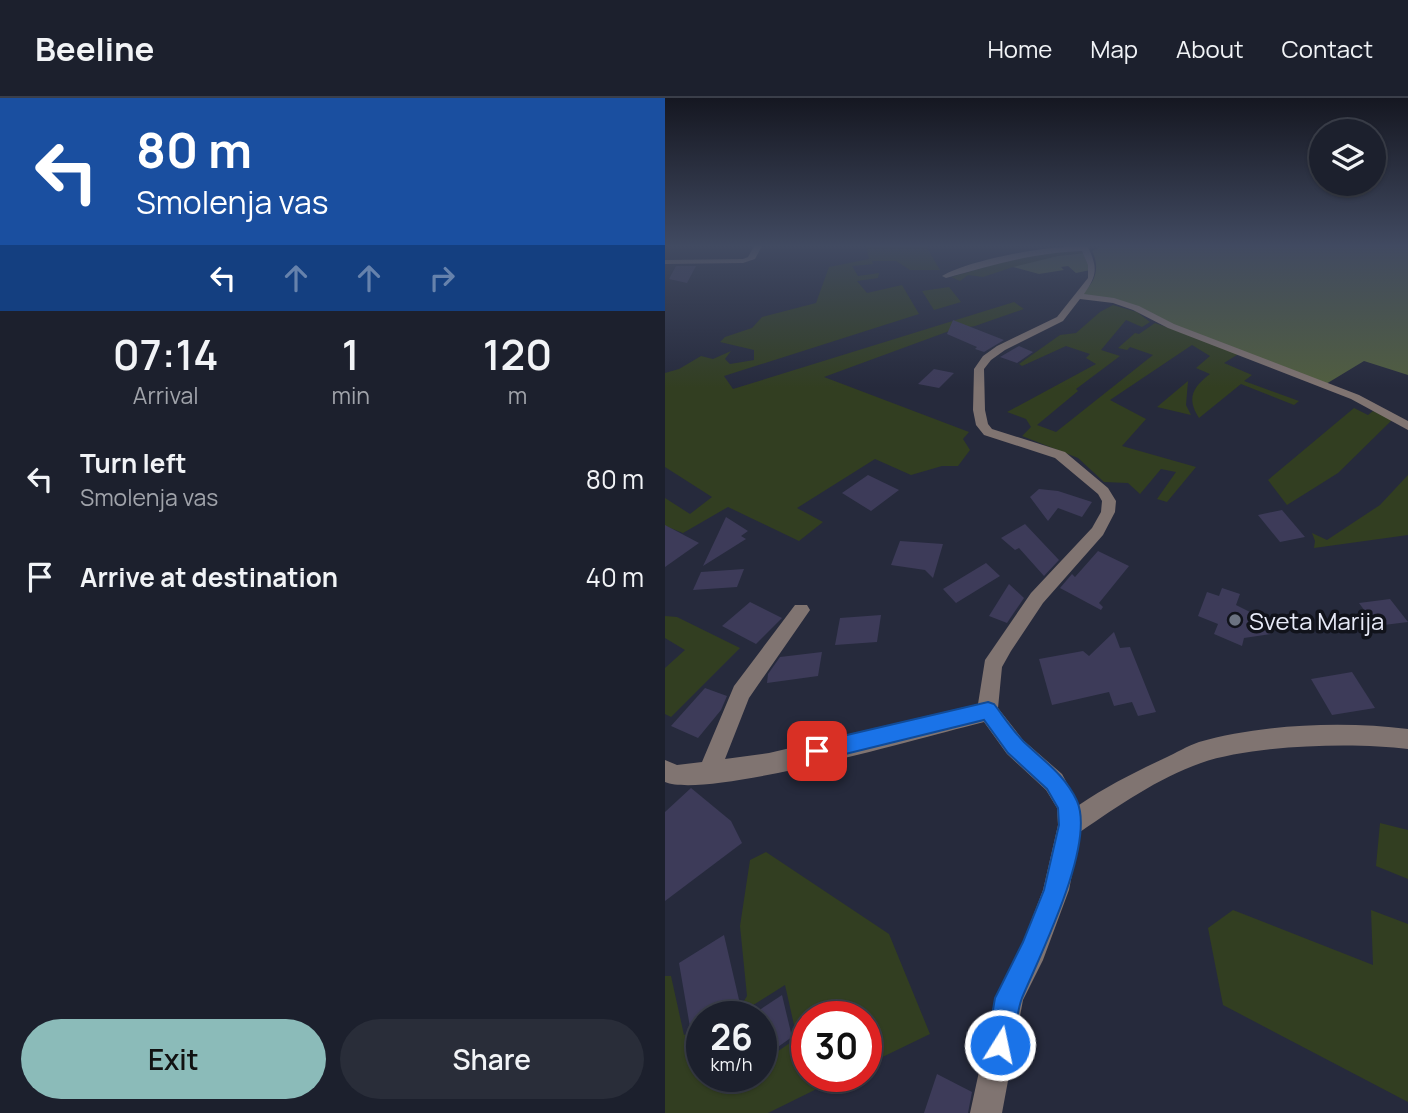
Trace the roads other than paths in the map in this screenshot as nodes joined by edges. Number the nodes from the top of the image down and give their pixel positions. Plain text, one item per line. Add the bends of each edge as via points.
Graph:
1 (1080, 293) edge
2 (1078, 296) junction
3 (1408, 426) edge
4 (801, 610) dead end
5 (988, 710) junction
6 (1408, 739) edge
7 (710, 773) junction
8 (669, 779) edge
9 (1070, 825) junction
10 (986, 1113) edge

1 - 2 street
2 - 3 street via 1136,309 1355,397
2 - 5 street via 1060,319 1001,348 979,369 979,410 988,432 1061,456 1109,501 1098,531 1037,598 1003,645 992,666
4 - 7 street via 741,692
5 - 7 street via 769,764
5 - 9 street via 1015,747 1054,782 1068,806
6 - 9 street via 1319,736 1199,753 1117,793
7 - 8 street
9 - 10 street via 1056,890 1009,998

